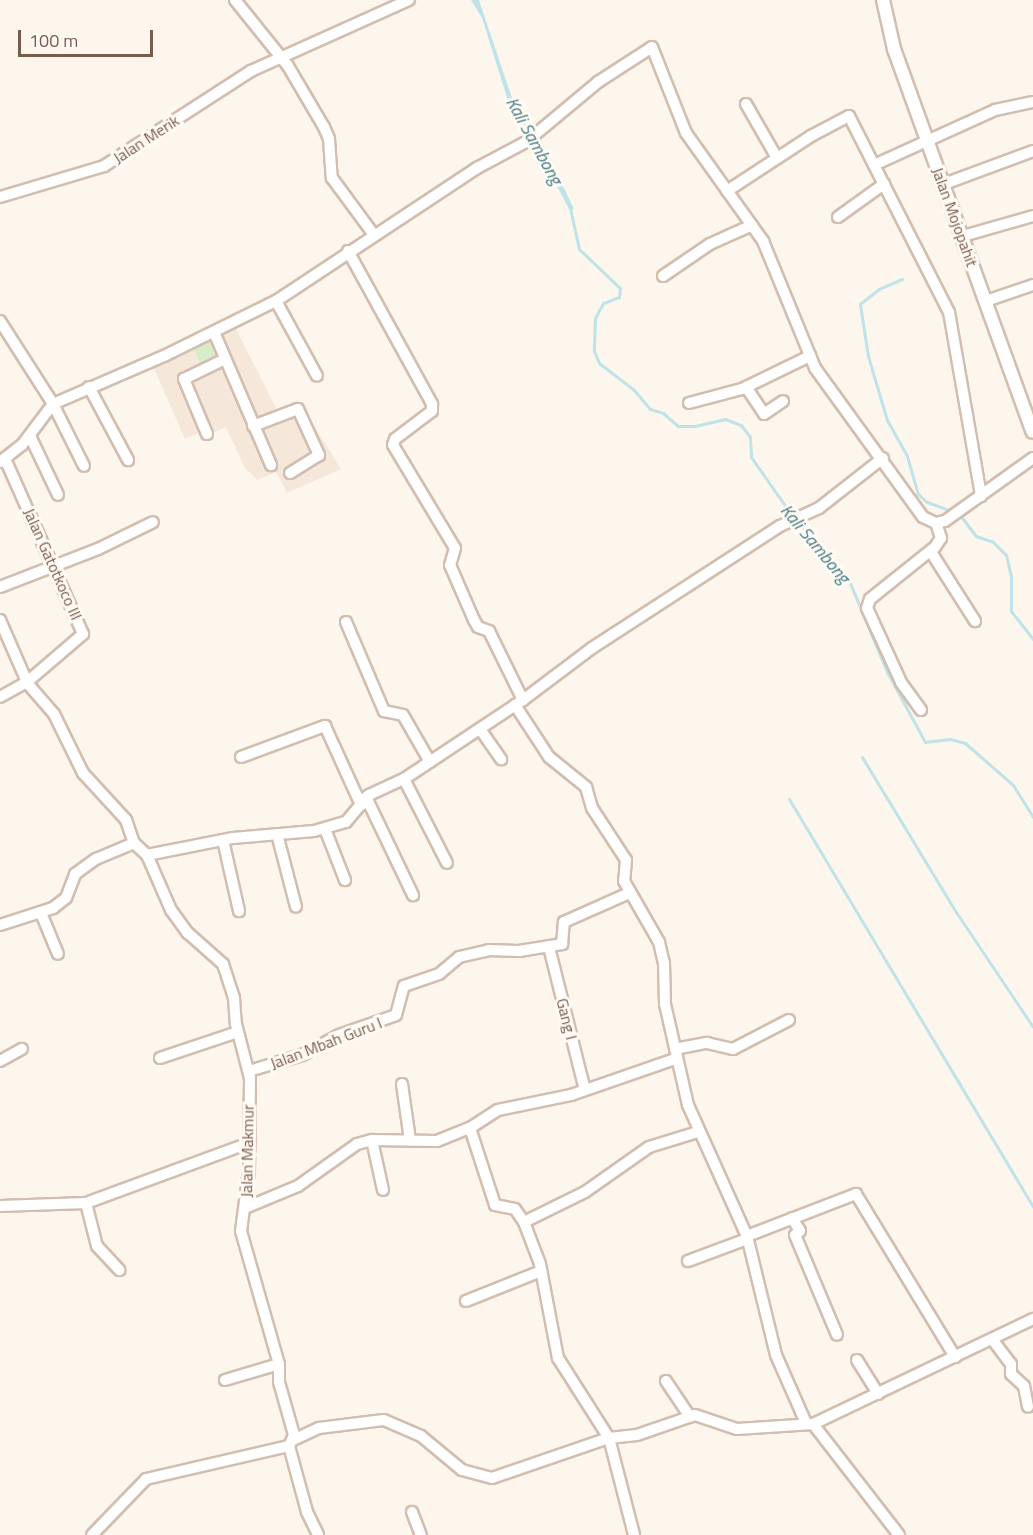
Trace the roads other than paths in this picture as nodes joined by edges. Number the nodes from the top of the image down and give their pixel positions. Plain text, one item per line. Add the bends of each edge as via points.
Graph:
1 (235, 0) edge
2 (409, 0) edge
3 (883, 0) edge
4 (280, 57) junction
5 (1033, 102) edge
6 (746, 104) dead end
7 (926, 138) junction
8 (1033, 151) edge
9 (777, 158) junction
10 (874, 165) junction
11 (884, 184) junction
12 (944, 184) junction
13 (727, 191) junction
14 (0, 197) edge
15 (1033, 216) edge
16 (838, 218) dead end
17 (752, 225) junction
18 (374, 235) junction
19 (963, 236) junction
20 (348, 251) junction
21 (663, 276) dead end
22 (1033, 285) edge
23 (276, 301) junction
24 (986, 301) junction
25 (0, 321) edge
26 (214, 332) junction
27 (810, 356) junction
28 (223, 360) junction
29 (317, 376) dead end
30 (89, 387) junction
31 (746, 387) junction
32 (1028, 400) edge
33 (783, 401) dead end
34 (690, 403) dead end
35 (54, 404) junction
36 (254, 426) junction
37 (1033, 432) edge
38 (207, 434) dead end
39 (30, 436) junction
40 (883, 458) junction
41 (1033, 458) edge
42 (128, 460) dead end
43 (3, 461) edge
44 (271, 465) dead end
45 (84, 466) dead end
46 (290, 473) dead end
47 (58, 495) dead end
48 (981, 496) junction
49 (153, 522) dead end
50 (940, 522) junction
51 (931, 552) junction
52 (54, 565) junction
53 (0, 587) edge
54 (0, 620) edge
55 (975, 621) dead end
56 (346, 622) dead end
57 (27, 682) junction
58 (0, 697) edge
59 (519, 703) junction
60 (921, 710) dead end
61 (480, 729) junction
62 (241, 757) dead end
63 (501, 759) dead end
64 (430, 762) junction
65 (404, 779) junction
66 (363, 801) junction
67 (325, 829) junction
68 (277, 834) junction
69 (223, 840) junction
70 (134, 843) junction
71 (147, 855) junction
72 (447, 863) dead end
73 (345, 880) dead end
74 (628, 892) junction
75 (413, 895) dead end
76 (296, 907) dead end
77 (239, 911) dead end
78 (41, 913) junction
79 (0, 925) edge
80 (549, 947) junction
81 (58, 954) dead end
82 (789, 1020) dead end
83 (237, 1032) junction
84 (22, 1049) dead end
85 (675, 1054) junction
86 (160, 1058) dead end
87 (0, 1062) edge
88 (249, 1071) junction
89 (402, 1084) dead end
90 (585, 1090) junction
91 (470, 1128) junction
92 (698, 1132) junction
93 (372, 1140) junction
94 (410, 1140) junction
95 (249, 1143) junction
96 (383, 1190) dead end
97 (86, 1203) junction
98 (0, 1206) edge
99 (245, 1208) junction
100 (792, 1218) junction
101 (524, 1222) junction
102 (747, 1238) junction
103 (688, 1262) dead end
104 (119, 1270) dead end
105 (541, 1271) junction
106 (466, 1301) dead end
107 (1033, 1319) edge
108 (837, 1335) dead end
109 (992, 1339) junction
110 (955, 1357) junction
111 (857, 1360) dead end
112 (279, 1364) junction
113 (225, 1380) dead end
114 (666, 1381) dead end
115 (878, 1394) junction
116 (1028, 1407) dead end
117 (690, 1417) junction
118 (810, 1423) junction
119 (609, 1438) junction
120 (291, 1443) junction
121 (412, 1512) dead end
122 (92, 1535) edge
123 (318, 1535) edge
124 (421, 1535) edge
125 (634, 1535) edge
126 (899, 1535) edge

1 - 4 street
2 - 4 street, Jalan Merik
3 - 7 street, Jalan Mojopahit via 894,49
4 - 14 street, Jalan Merik via 225,86 114,161
4 - 18 street via 326,132 332,178
5 - 7 street via 995,110
6 - 9 street
7 - 10 street
7 - 12 street, Jalan Mojopahit
8 - 12 street
9 - 10 street via 849,116
9 - 13 street
10 - 11 street
11 - 16 street
11 - 48 street via 945,303 954,329
12 - 19 street, Jalan Mojopahit
13 - 17 street
13 - 18 street via 686,133 652,47 598,82 526,142 477,168
15 - 19 street
17 - 21 street via 710,244
17 - 27 street
18 - 20 street
19 - 24 street, Jalan Mojopahit
20 - 23 street
20 - 59 street via 432,404 432,411 395,439 393,445 455,548 450,565 478,627 489,631
22 - 24 street
23 - 26 street
23 - 29 street
24 - 32 street, Jalan Mojopahit
25 - 35 street
26 - 28 street
26 - 30 street
27 - 31 street
27 - 40 street via 821,377
28 - 36 street
28 - 38 street via 184,379
30 - 35 street
30 - 42 street
31 - 33 street via 765,414
31 - 34 street
32 - 37 street, Jalan Mojopahit
35 - 39 street
35 - 45 street
36 - 44 street
36 - 46 street via 298,409 319,455
39 - 43 street
39 - 47 street
40 - 50 street via 923,517
40 - 59 street via 819,508 787,522 592,648
41 - 48 street
43 - 52 street, Jalan Gatotkoco III
48 - 50 street
49 - 52 street via 99,549
50 - 51 street via 940,538
51 - 55 street
51 - 60 street via 870,599 867,608 901,682
52 - 53 street
52 - 57 street, Jalan Gatotkoco III via 83,637
54 - 57 street
56 - 64 street via 384,711 403,715
57 - 58 street
57 - 70 street via 54,714 83,773 126,820
59 - 61 street
59 - 74 street via 549,757 586,787 592,808 626,860 624,881
61 - 63 street
61 - 64 street
62 - 66 street via 325,726
64 - 65 street
65 - 66 street
65 - 72 street
66 - 67 street via 346,822
66 - 75 street
67 - 68 street
67 - 73 street
68 - 69 street
68 - 76 street
69 - 71 street
69 - 77 street
70 - 71 street
70 - 78 street via 80,870 72,878 63,902
71 - 83 street, Jalan Makmur via 171,910 226,971
74 - 80 street via 564,922 564,943
74 - 85 street via 659,942
78 - 79 street
78 - 81 street
80 - 88 street, Jalan Mbah Guru I via 489,950 459,957 439,974 404,986 396,1015 339,1035 302,1056
80 - 90 street, Gang I
82 - 85 street via 733,1049 707,1043
83 - 86 street
83 - 88 street, Jalan Makmur
84 - 87 street
85 - 90 street
85 - 92 street
88 - 95 street, Jalan Makmur
89 - 94 street
90 - 91 street via 498,1110
91 - 94 street via 437,1141
91 - 101 street via 495,1204 514,1209
92 - 101 street via 648,1147 585,1192
92 - 102 street
93 - 94 street
93 - 96 street
93 - 99 street via 350,1147 298,1186
95 - 97 street
95 - 99 street, Jalan Makmur
97 - 98 street
97 - 104 street via 97,1246
99 - 112 street, Jalan Makmur via 241,1231
100 - 102 street
100 - 108 street via 800,1231 795,1235
100 - 110 street via 856,1194
101 - 105 street
102 - 103 street
102 - 118 street via 776,1355
105 - 106 street
105 - 119 street via 558,1358
107 - 109 street
109 - 110 street
109 - 116 street via 1011,1364 1011,1374 1024,1385
110 - 115 street
111 - 115 street
112 - 113 street
112 - 120 street, Jalan Makmur
114 - 117 street
115 - 118 street
117 - 118 street via 701,1416 727,1427 750,1430
117 - 119 street via 637,1435
118 - 126 street
119 - 120 street via 492,1478 462,1470 421,1436 384,1420 319,1428
119 - 125 street
120 - 122 street via 146,1479
120 - 123 street, Jalan Makmur via 307,1512
121 - 124 street

